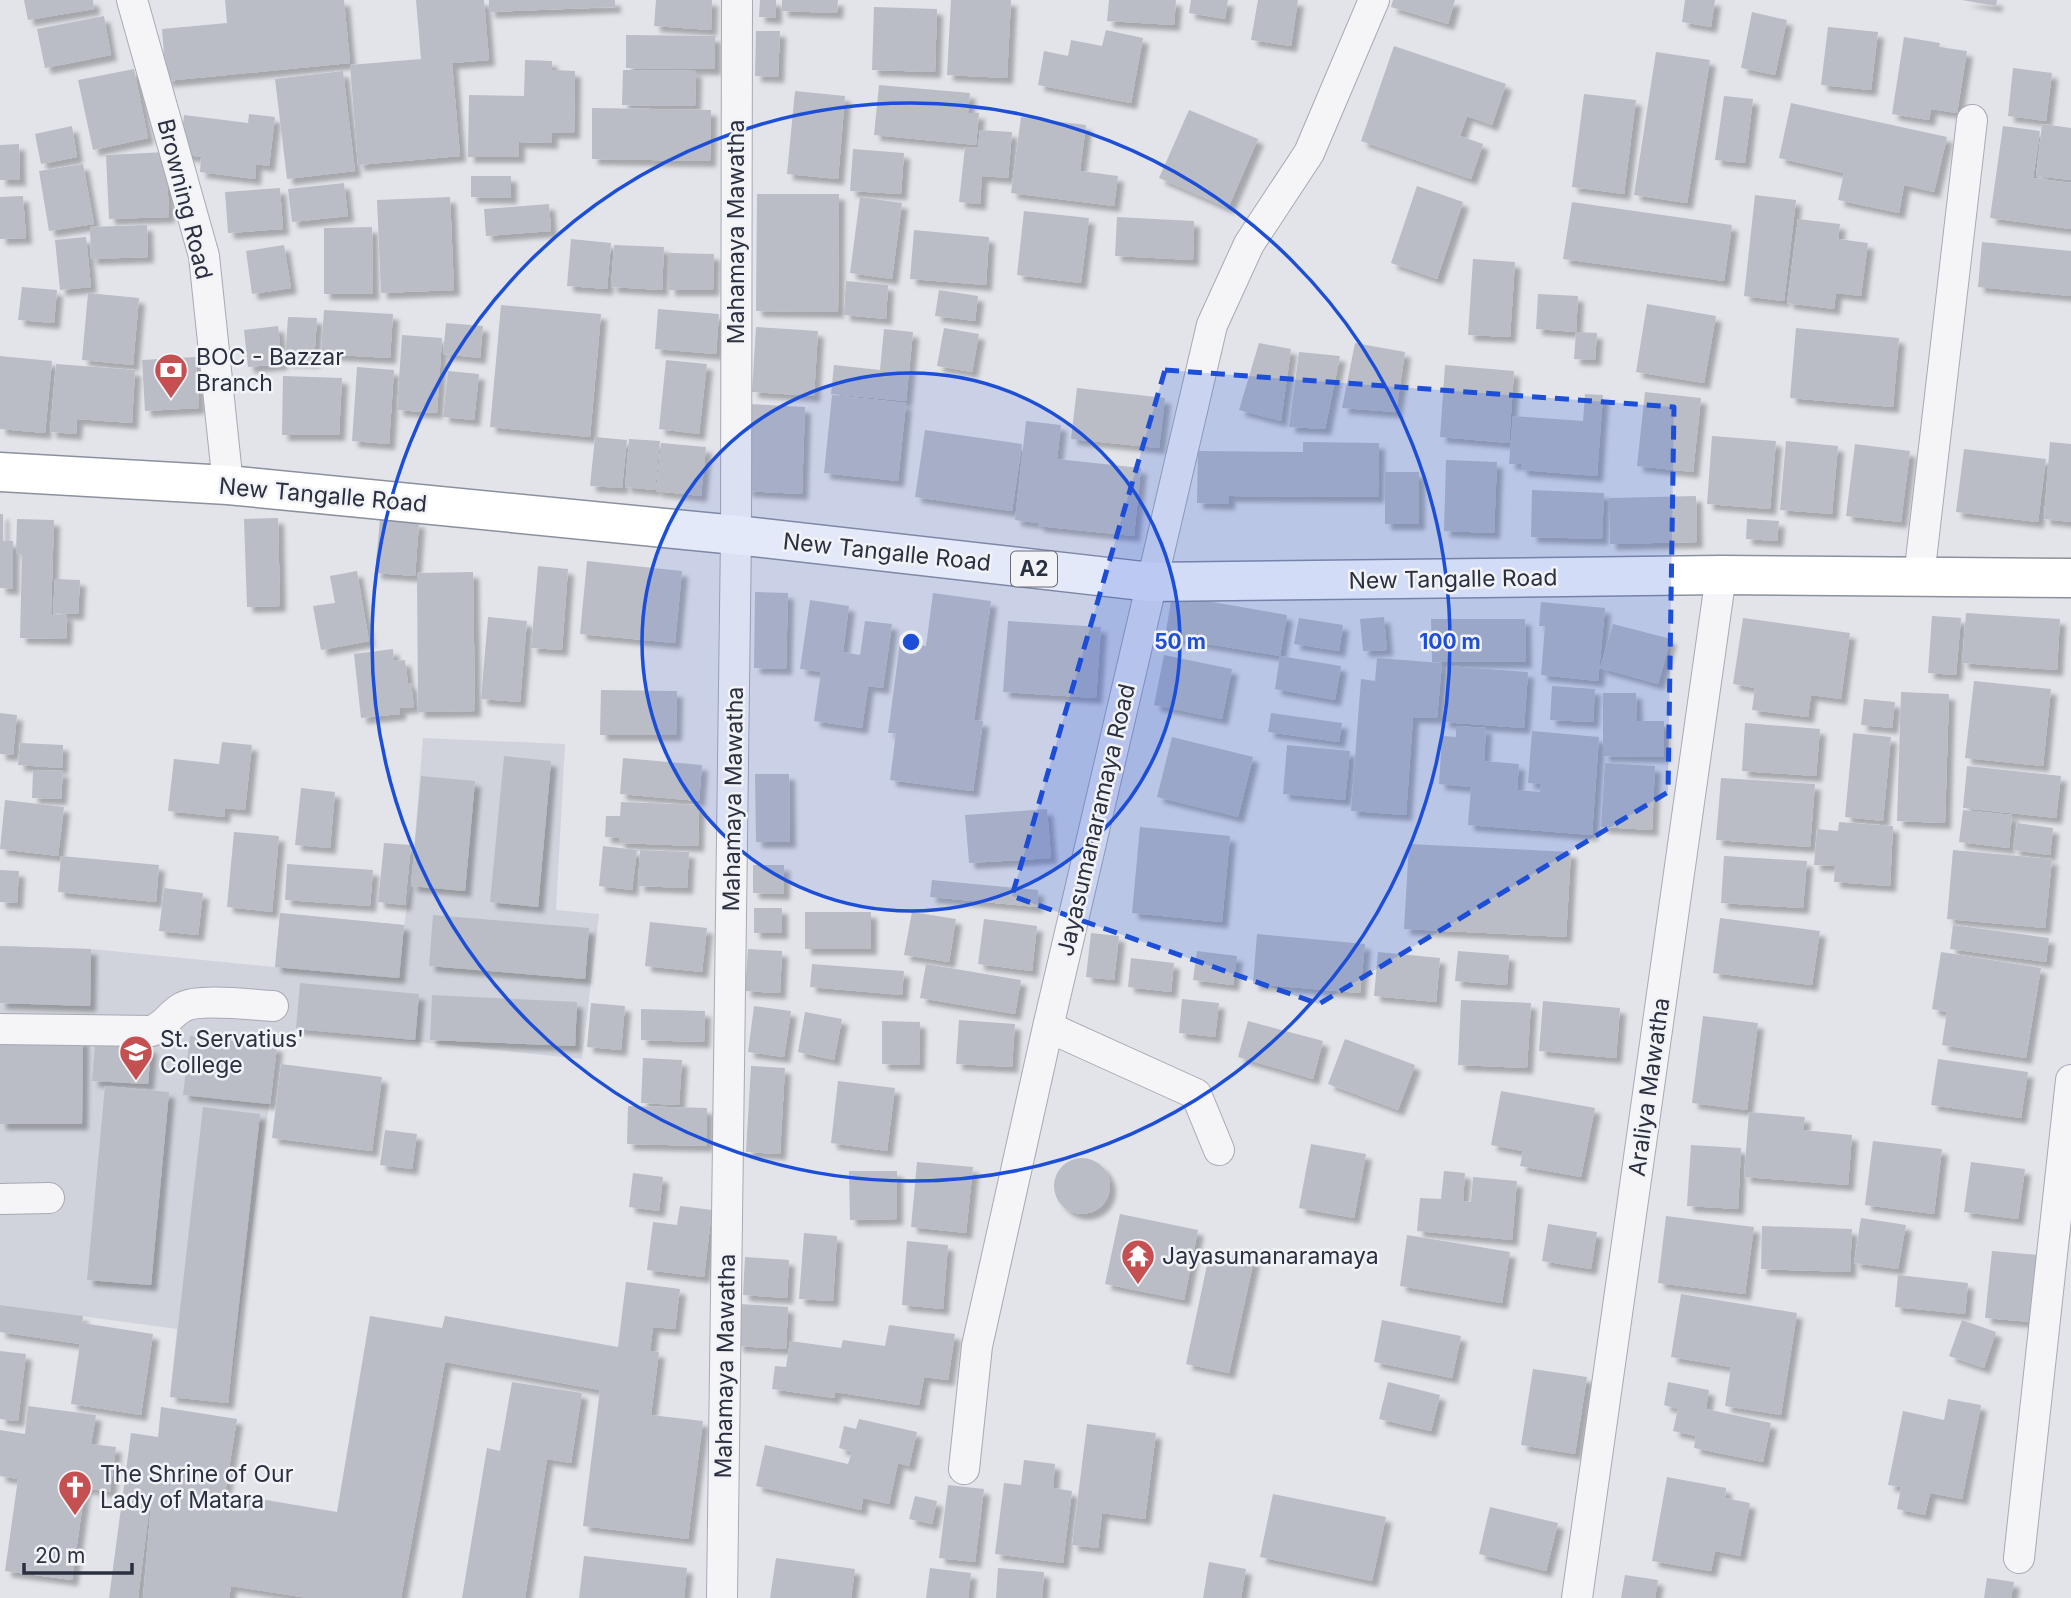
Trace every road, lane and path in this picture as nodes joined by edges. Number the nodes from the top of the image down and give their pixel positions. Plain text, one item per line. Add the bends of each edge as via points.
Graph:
1 (132, 0) edge
2 (737, 0) edge
3 (1374, 0) edge
4 (1972, 120) dead end
5 (0, 472) edge
6 (228, 485) junction
7 (736, 535) junction
8 (1721, 575) junction
9 (1919, 577) junction
10 (2071, 578) edge
11 (1151, 582) junction
12 (273, 1006) dead end
13 (1048, 1027) junction
14 (0, 1029) edge
15 (2071, 1080) edge
16 (1219, 1150) dead end
17 (50, 1198) dead end
18 (0, 1199) edge
19 (964, 1469) dead end
20 (2019, 1558) dead end
21 (722, 1598) edge
22 (1577, 1598) edge

1 - 6 street, Browning Road via 204,257
2 - 7 street, Mahamaya Mawatha
3 - 11 street, Jayasumanaramaya Road via 1309,153 1249,244 1212,325
4 - 9 street
5 - 6 highway, New Tangalle Road / A2
6 - 7 highway, New Tangalle Road / A2
7 - 11 highway, New Tangalle Road / A2
7 - 21 street, Mahamaya Mawatha
8 - 9 highway, New Tangalle Road / A2
8 - 11 highway, New Tangalle Road / A2
8 - 22 street, Araliya Mawatha
9 - 10 highway, New Tangalle Road / A2
11 - 13 street, Jayasumanaramaya Road
12 - 14 street via 193,1003 152,1031
13 - 16 street via 1196,1094
13 - 19 street, Jayasumanaramaya Road via 977,1346
15 - 20 street
17 - 18 street

